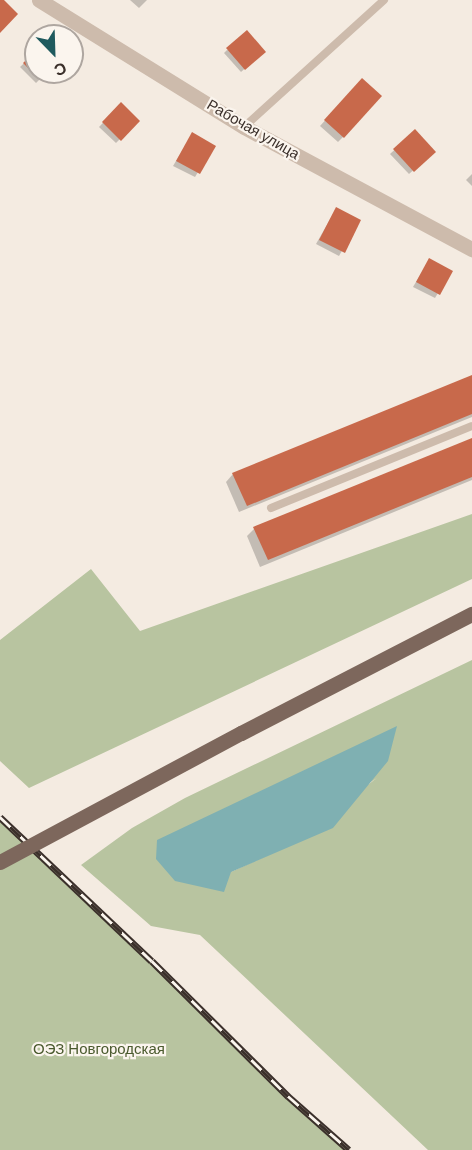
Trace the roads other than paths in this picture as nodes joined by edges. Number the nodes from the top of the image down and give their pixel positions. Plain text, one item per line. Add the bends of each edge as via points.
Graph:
1 (39, 0) edge
2 (384, 0) edge
3 (244, 127) junction
4 (472, 249) edge
5 (472, 426) edge
6 (271, 508) dead end
7 (472, 614) edge
8 (0, 861) edge

1 - 3 street, Рабочая улица
2 - 3 lane
3 - 4 street, Рабочая улица
5 - 6 lane
7 - 8 main road, bridge

